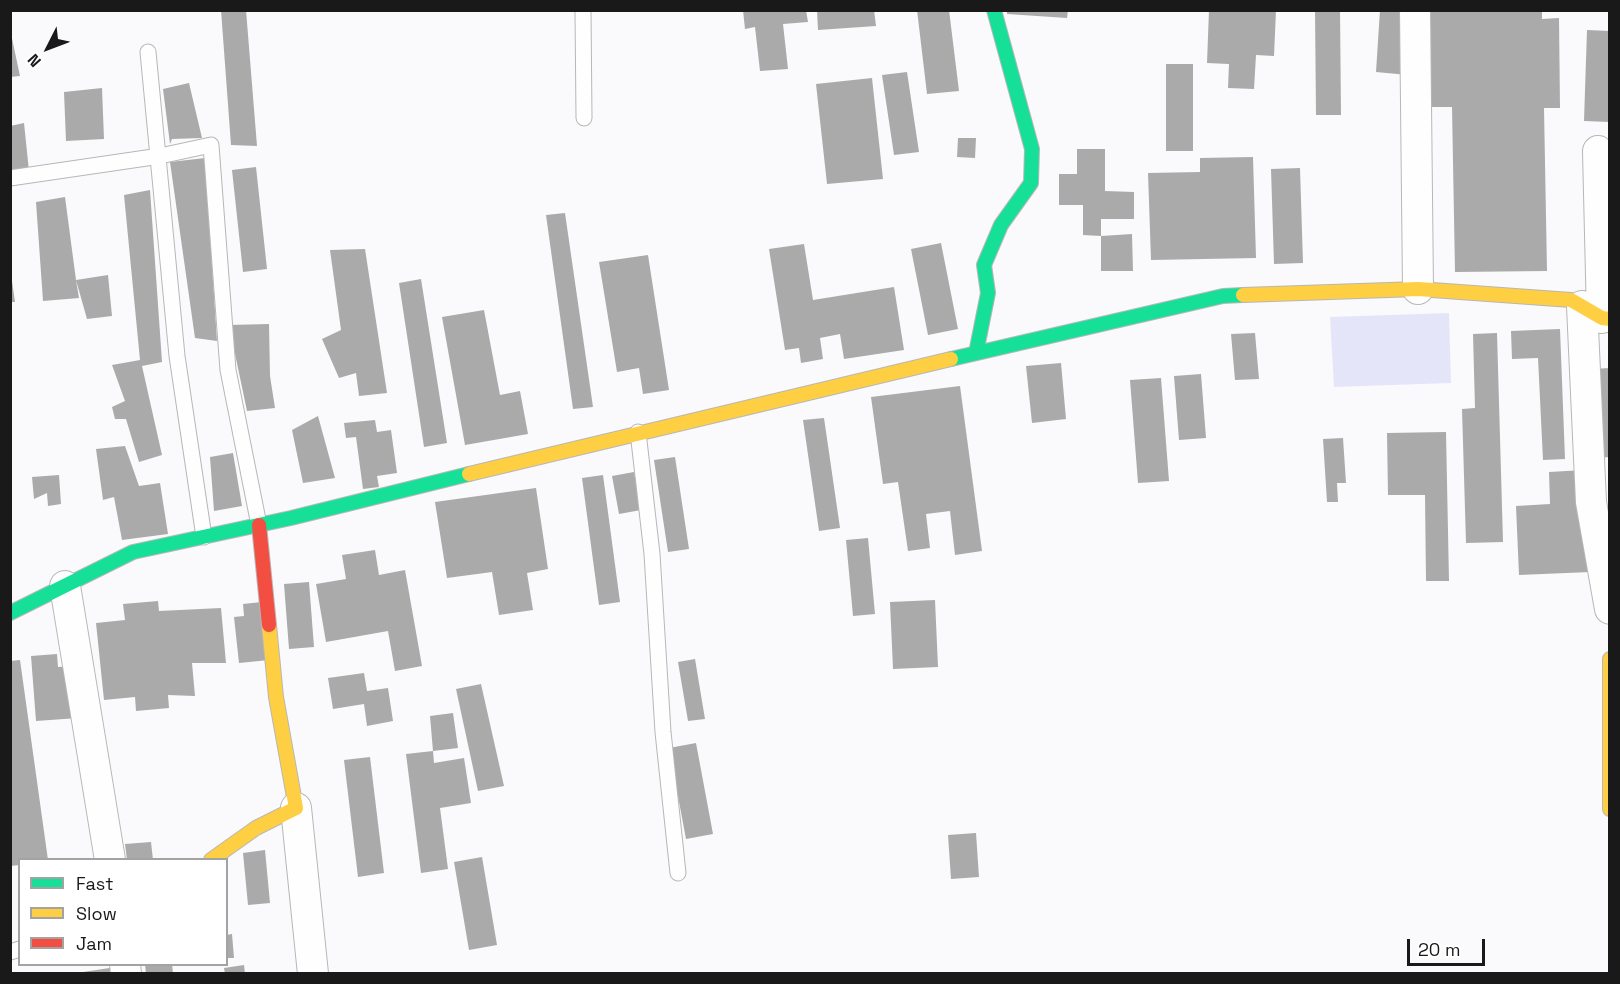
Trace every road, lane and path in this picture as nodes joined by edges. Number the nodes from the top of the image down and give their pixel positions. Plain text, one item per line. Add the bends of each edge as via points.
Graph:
1 (583, 10) edge
2 (994, 10) edge
3 (1415, 10) edge
4 (148, 52) dead end
5 (584, 118) dead end
6 (1598, 151) dead end
7 (160, 156) junction
8 (10, 178) edge
9 (1418, 289) junction
10 (1598, 315) edge
11 (976, 353) junction
12 (638, 432) junction
13 (259, 525) junction
14 (204, 537) junction
15 (65, 586) junction
16 (1610, 609) edge
17 (10, 613) edge
18 (1610, 658) edge
19 (296, 808) junction
20 (1610, 809) edge
21 (110, 858) edge
22 (214, 858) edge
23 (678, 873) dead end
24 (313, 974) edge

1 - 5 lane
2 - 11 street via 1032,149 1031,183 1001,225 984,266 988,293
3 - 9 street
4 - 7 lane
6 - 10 street
7 - 8 lane
7 - 13 lane via 211,145 228,370
7 - 14 lane via 177,356
9 - 10 street via 1571,300
9 - 11 street via 1223,296
10 - 16 street via 1591,502
11 - 12 street
12 - 13 street
12 - 23 lane
13 - 14 street
13 - 19 street via 276,697
14 - 15 street via 133,552
15 - 17 street
15 - 21 street
18 - 20 street
19 - 22 street via 256,828
19 - 24 street

